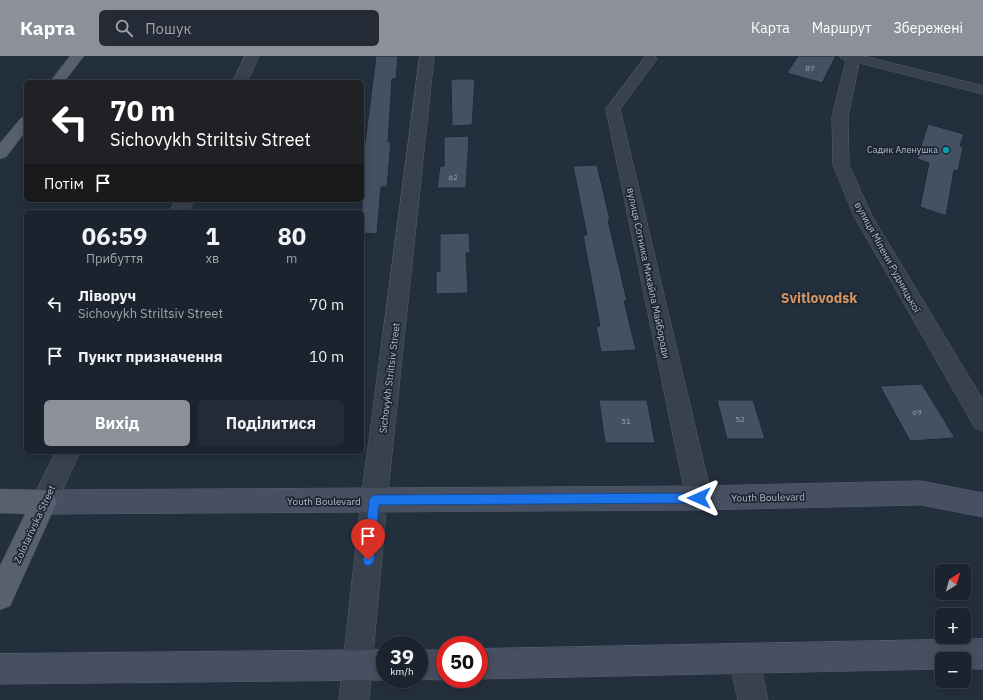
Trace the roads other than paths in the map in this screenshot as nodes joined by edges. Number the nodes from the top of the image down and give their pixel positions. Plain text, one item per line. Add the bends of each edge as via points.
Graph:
1 (77, 56) edge
2 (252, 56) edge
3 (427, 56) edge
4 (851, 56) edge
5 (650, 59) dead end
6 (59, 80) edge
7 (241, 80) edge
8 (983, 90) edge
9 (24, 124) edge
10 (0, 154) edge
11 (983, 421) edge
12 (67, 454) edge
13 (699, 498) junction
14 (374, 500) junction
15 (0, 501) edge
16 (44, 502) junction
17 (983, 505) edge
18 (0, 596) edge
19 (983, 654) edge
20 (744, 659) junction
21 (488, 664) edge
22 (371, 665) edge
23 (0, 669) edge
24 (354, 700) edge
25 (754, 700) edge

1 - 6 main road
2 - 7 street
3 - 14 street, Sichovykh Striltsiv Street
4 - 8 street
4 - 11 street, вулиця Мілени Рудницької via 840,117 841,165 863,216
5 - 13 street, вулиця Сотника Михайла Майбороди via 613,109
9 - 10 main road
12 - 16 street, Zolotarivska Street
13 - 14 main road, Youth Boulevard
13 - 17 main road, Youth Boulevard via 921,494
14 - 16 main road, Youth Boulevard
14 - 22 street, Sichovykh Striltsiv Street
15 - 16 main road, Youth Boulevard
16 - 18 main road, Zolotarivska Street
19 - 20 main road
20 - 21 main road
20 - 25 street
22 - 23 main road
22 - 24 street, Sichovykh Striltsiv Street

